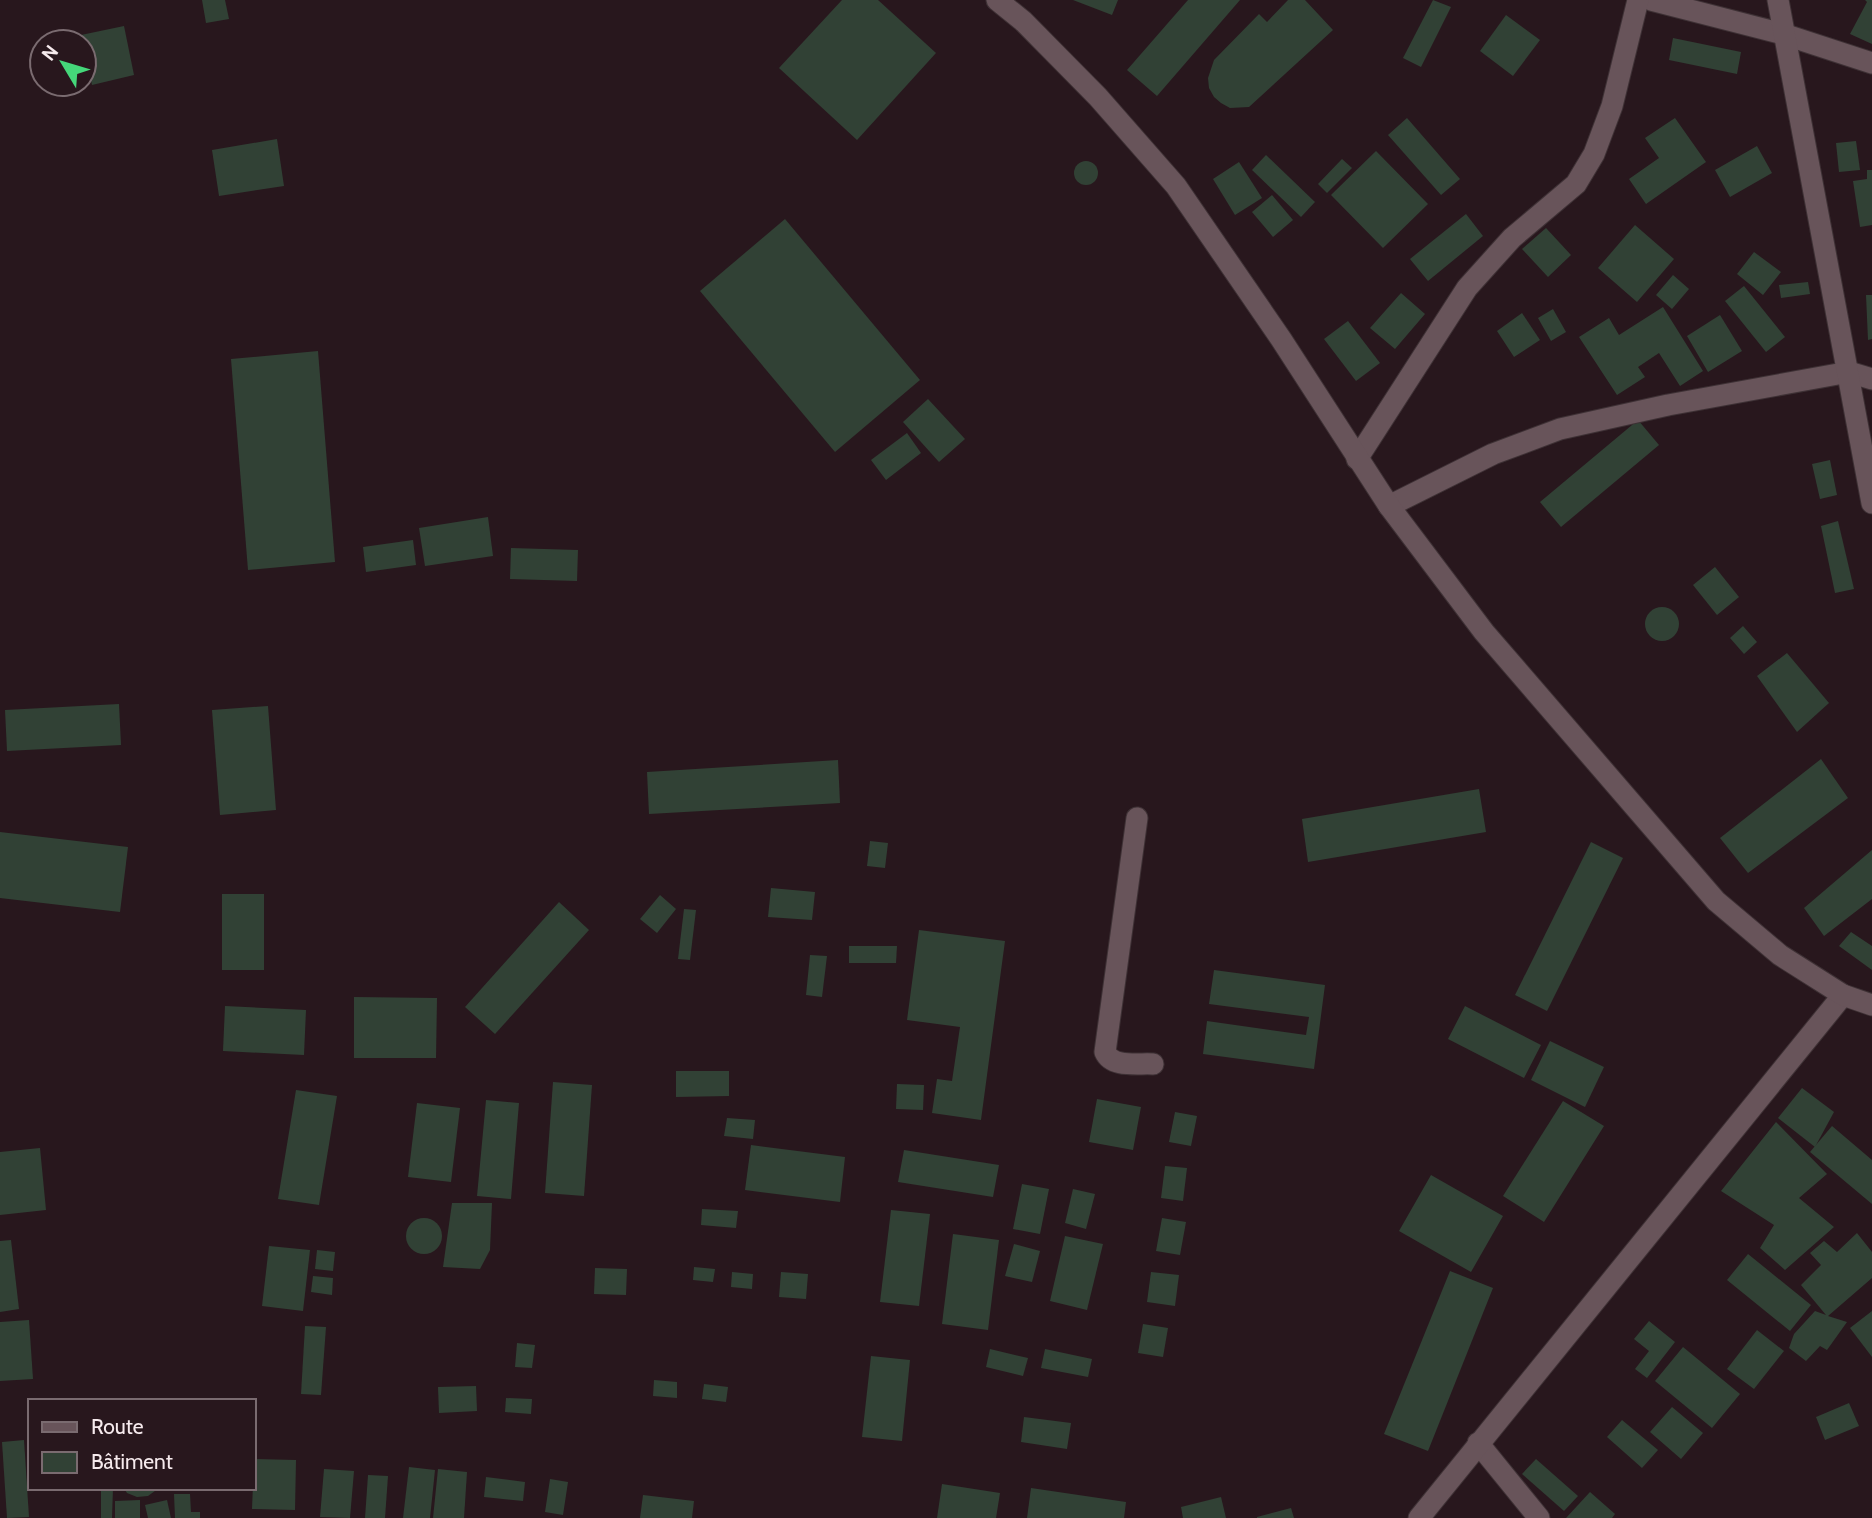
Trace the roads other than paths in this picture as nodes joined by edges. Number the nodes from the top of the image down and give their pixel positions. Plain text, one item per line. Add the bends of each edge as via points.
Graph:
1 (997, 0) edge
2 (1638, 0) edge
3 (1651, 0) edge
4 (1778, 0) edge
5 (1783, 34) junction
6 (1872, 64) edge
7 (1849, 373) junction
8 (1872, 379) edge
9 (1357, 459) junction
10 (1872, 503) edge
11 (1389, 506) junction
12 (1137, 818) dead end
13 (1843, 995) junction
14 (1872, 1005) edge
15 (1153, 1064) dead end
16 (1478, 1443) junction
17 (1419, 1518) edge
18 (1539, 1518) edge

1 - 9 street via 1098,96 1175,186
2 - 9 street via 1612,106 1594,155 1576,184 1511,238 1467,288
3 - 5 street
4 - 5 street
5 - 6 street
5 - 7 street
7 - 8 street
7 - 10 street
7 - 11 street via 1560,429 1493,454
9 - 11 street
11 - 13 street via 1484,632 1716,901 1780,955
12 - 15 street via 1105,1052 1114,1062
13 - 14 street
13 - 16 street
16 - 17 street
16 - 18 street

